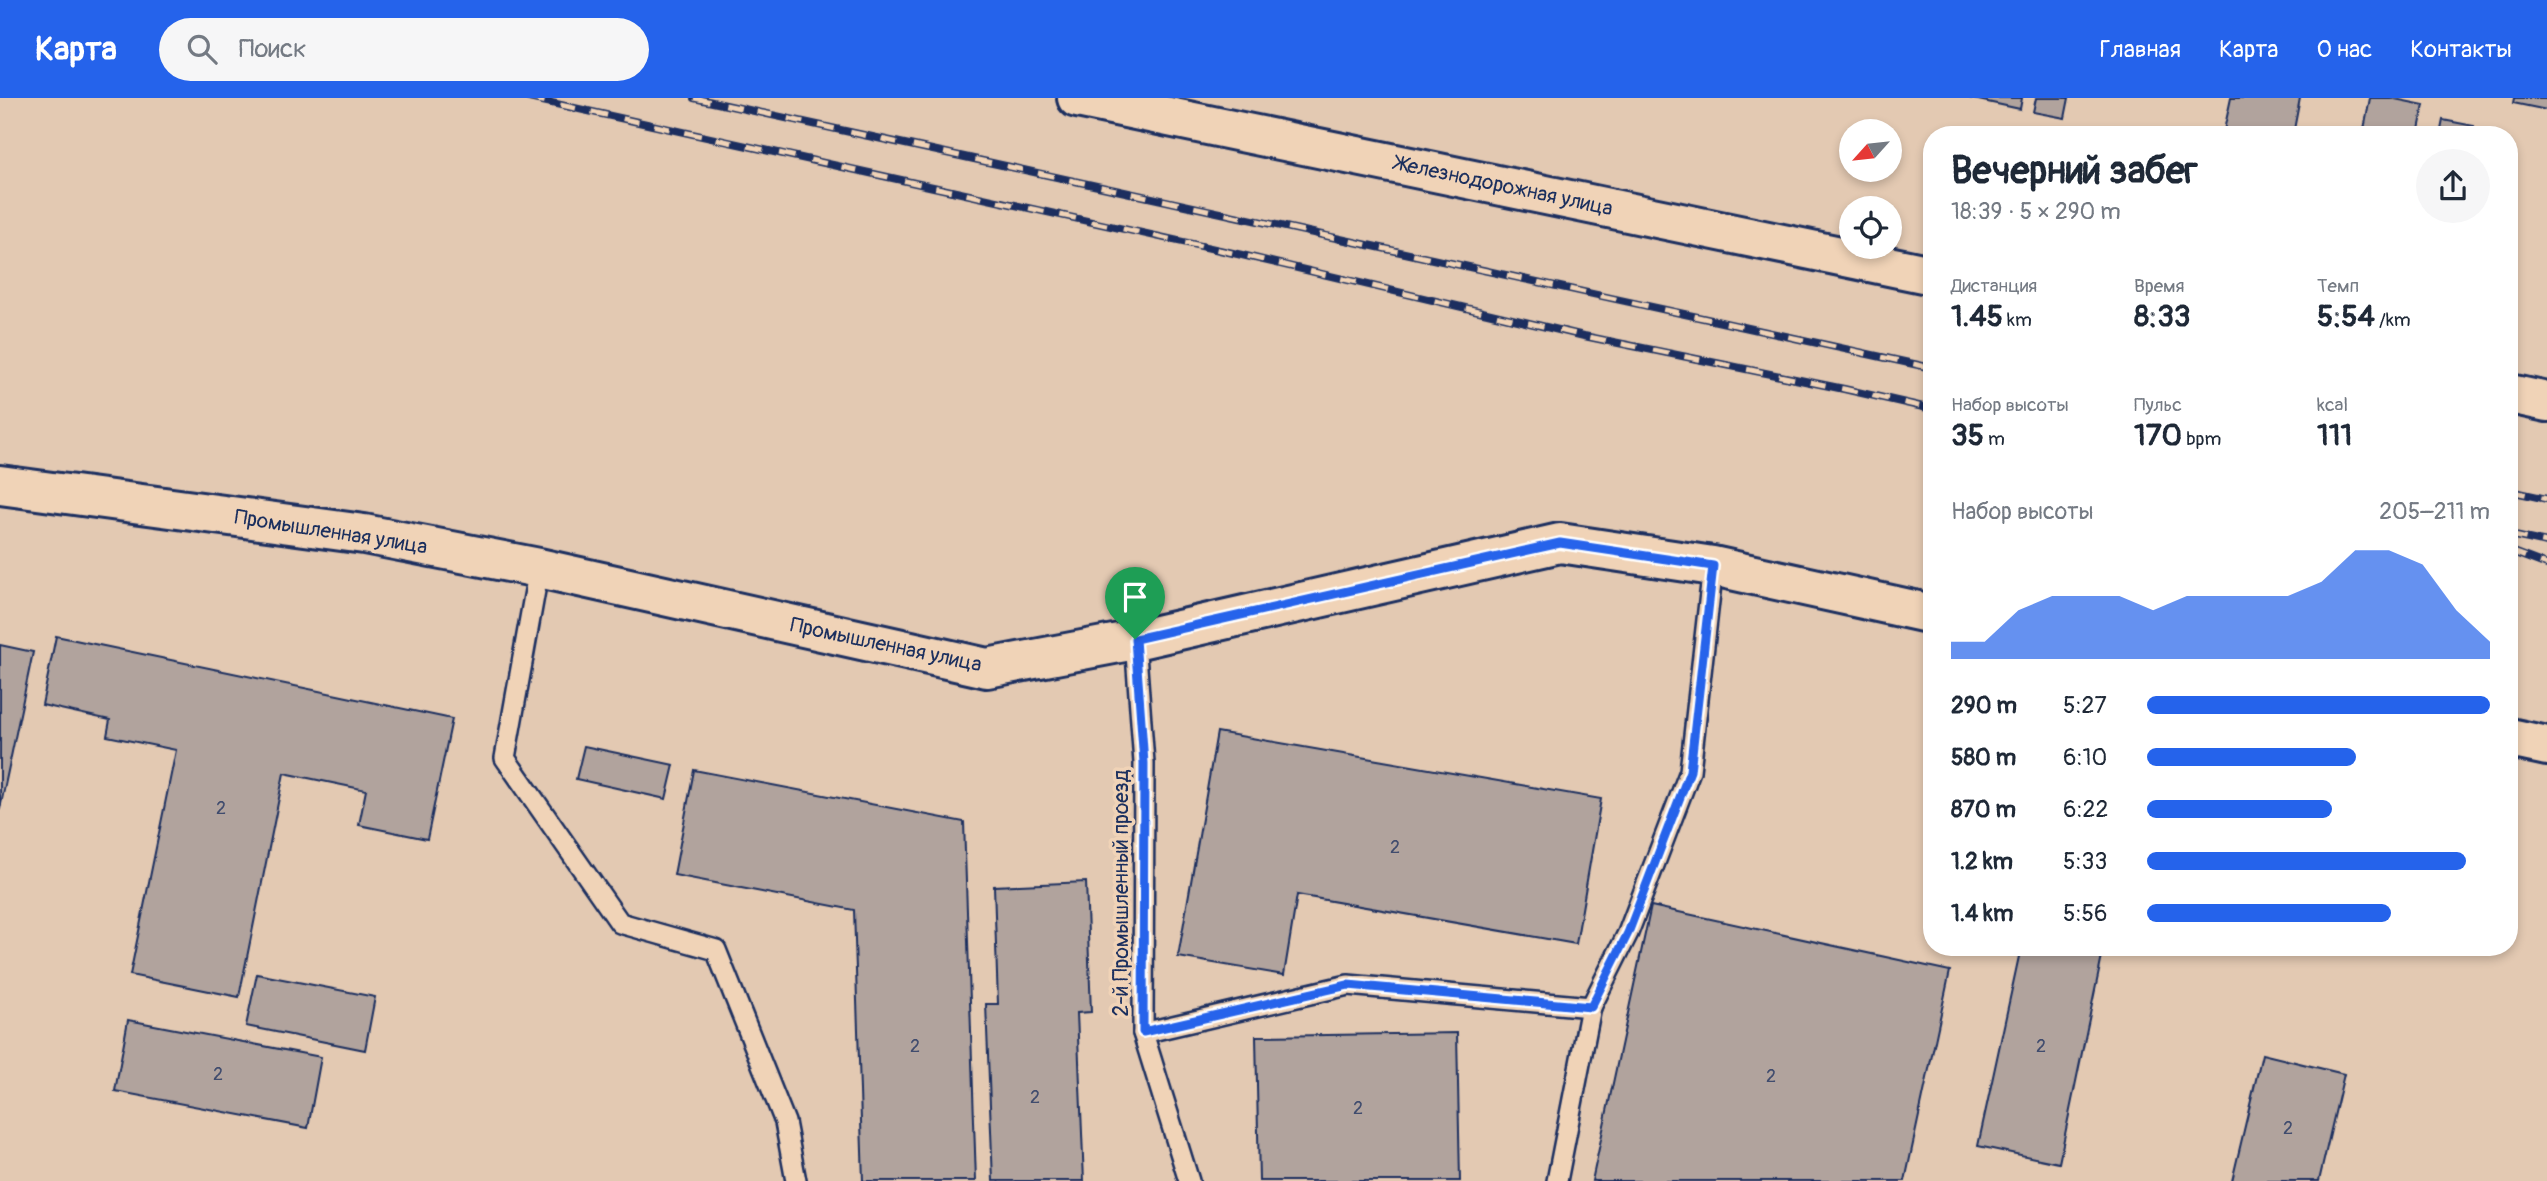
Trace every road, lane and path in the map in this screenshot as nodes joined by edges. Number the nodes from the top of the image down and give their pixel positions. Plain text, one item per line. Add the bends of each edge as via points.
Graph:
1 (1077, 98) edge
2 (1923, 273) edge
3 (2518, 396) edge
4 (2547, 402) edge
5 (0, 485) edge
6 (1713, 566) junction
7 (540, 568) junction
8 (1923, 612) edge
9 (1135, 639) junction
10 (2518, 740) edge
11 (2547, 746) edge
12 (1591, 1007) junction
13 (1143, 1032) junction
14 (796, 1181) edge
15 (1189, 1181) edge
16 (1557, 1181) edge

1 - 2 street, Железнодорожная улица
3 - 4 street
5 - 7 street, Промышленная улица via 364,534
6 - 8 street, Промышленная улица
6 - 9 street, Промышленная улица via 1560,543
6 - 12 lane via 1690,771 1628,933
7 - 9 street, Промышленная улица via 987,668
7 - 14 lane via 505,758 621,923 716,950 785,1122
9 - 13 lane, 2-й Промышленный проезд via 1144,763
10 - 11 street
12 - 13 lane via 1348,985
12 - 16 lane
13 - 15 lane, 2-й Промышленный проезд

